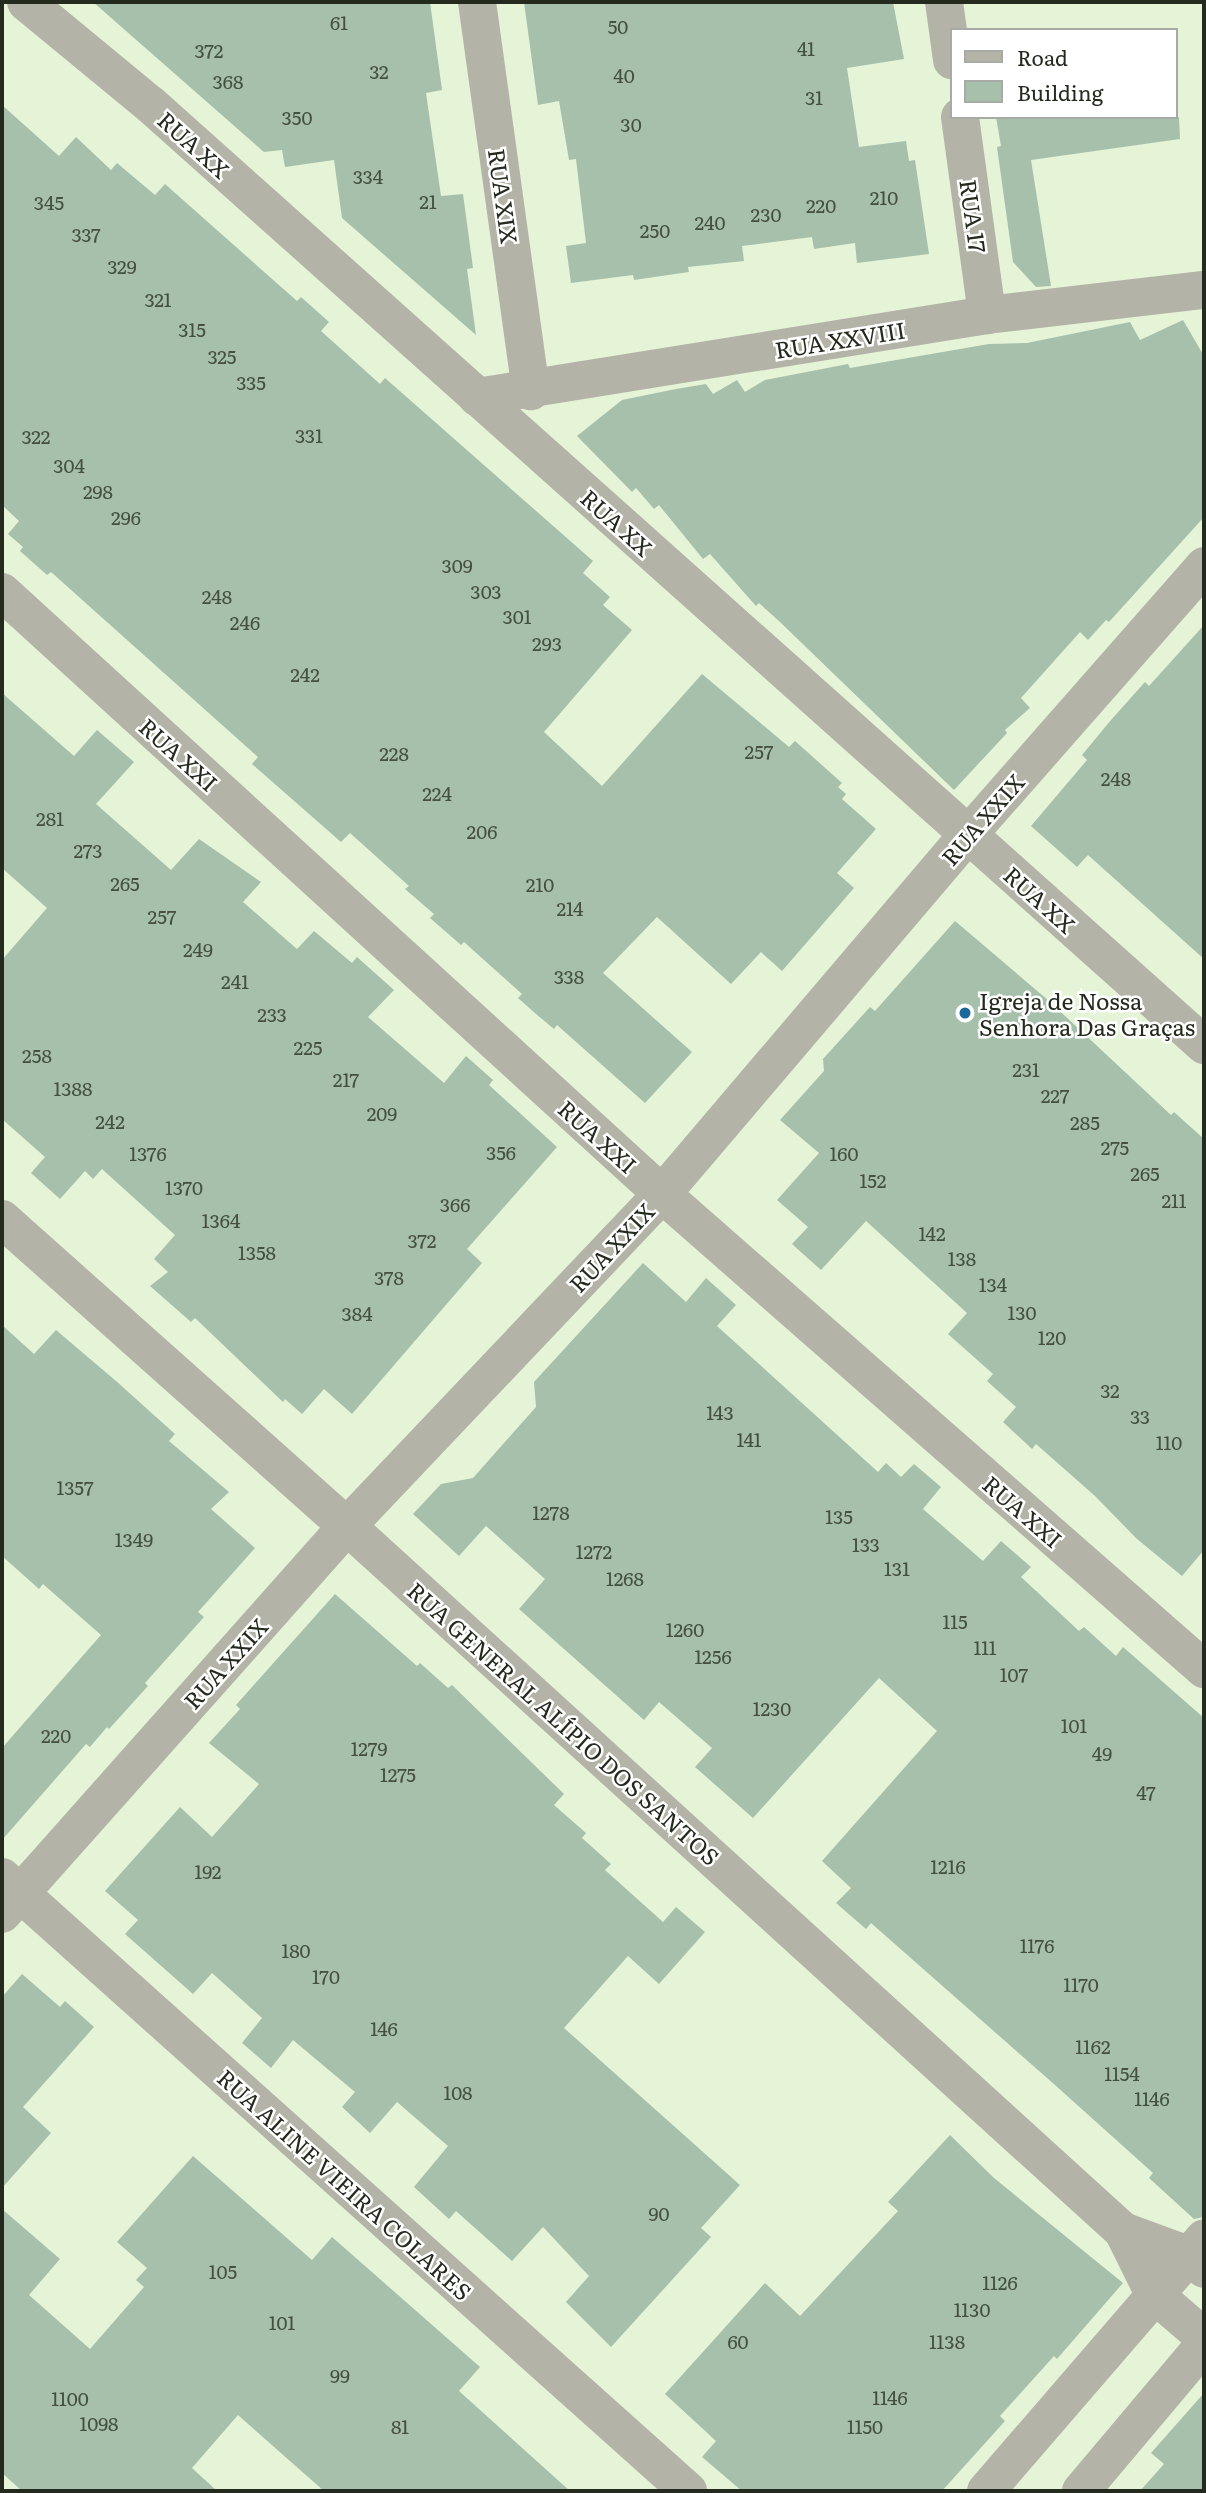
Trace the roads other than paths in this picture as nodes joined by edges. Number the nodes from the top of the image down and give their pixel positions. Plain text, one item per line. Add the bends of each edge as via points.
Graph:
1 (26, 2) edge
2 (477, 2) edge
3 (944, 2) edge
4 (950, 46) edge
5 (960, 119) edge
6 (1204, 289) edge
7 (988, 315) junction
8 (531, 391) junction
9 (477, 397) junction
10 (1204, 566) edge
11 (2, 592) edge
12 (968, 835) junction
13 (1204, 1045) edge
14 (662, 1195) junction
15 (2, 1219) edge
16 (347, 1526) junction
17 (1204, 1668) edge
18 (8, 1895) edge
19 (1123, 2231) junction
20 (1199, 2254) edge
21 (1154, 2294) junction
22 (1204, 2337) edge
23 (1204, 2345) edge
24 (688, 2491) edge
25 (986, 2491) edge
26 (1081, 2491) edge

1 - 9 street, RUA XX via 151,105
2 - 8 street, RUA XIX
3 - 4 street
5 - 7 street, RUA 17
6 - 7 street, RUA XXVIII
7 - 8 street, RUA XXVIII
8 - 9 street, RUA XXVIII
9 - 12 street, RUA XX
10 - 12 street, RUA XXIX
11 - 14 street, RUA XXI
12 - 13 street, RUA XX
12 - 14 street, RUA XXIX
14 - 16 street, RUA XXIX
14 - 17 street, RUA XXI
15 - 16 street, RUA GENERAL ALÍPIO DOS SANTOS
16 - 18 street, RUA XXIX
16 - 19 street, RUA GENERAL ALÍPIO DOS SANTOS
18 - 24 street, RUA ALINE VIEIRA COLARES
19 - 20 street, RUA GENERAL ALÍPIO DOS SANTOS
19 - 21 street, RUA GENERAL ALÍPIO DOS SANTOS
20 - 21 street
21 - 22 street, RUA GENERAL ALÍPIO DOS SANTOS
21 - 25 street
23 - 26 street

